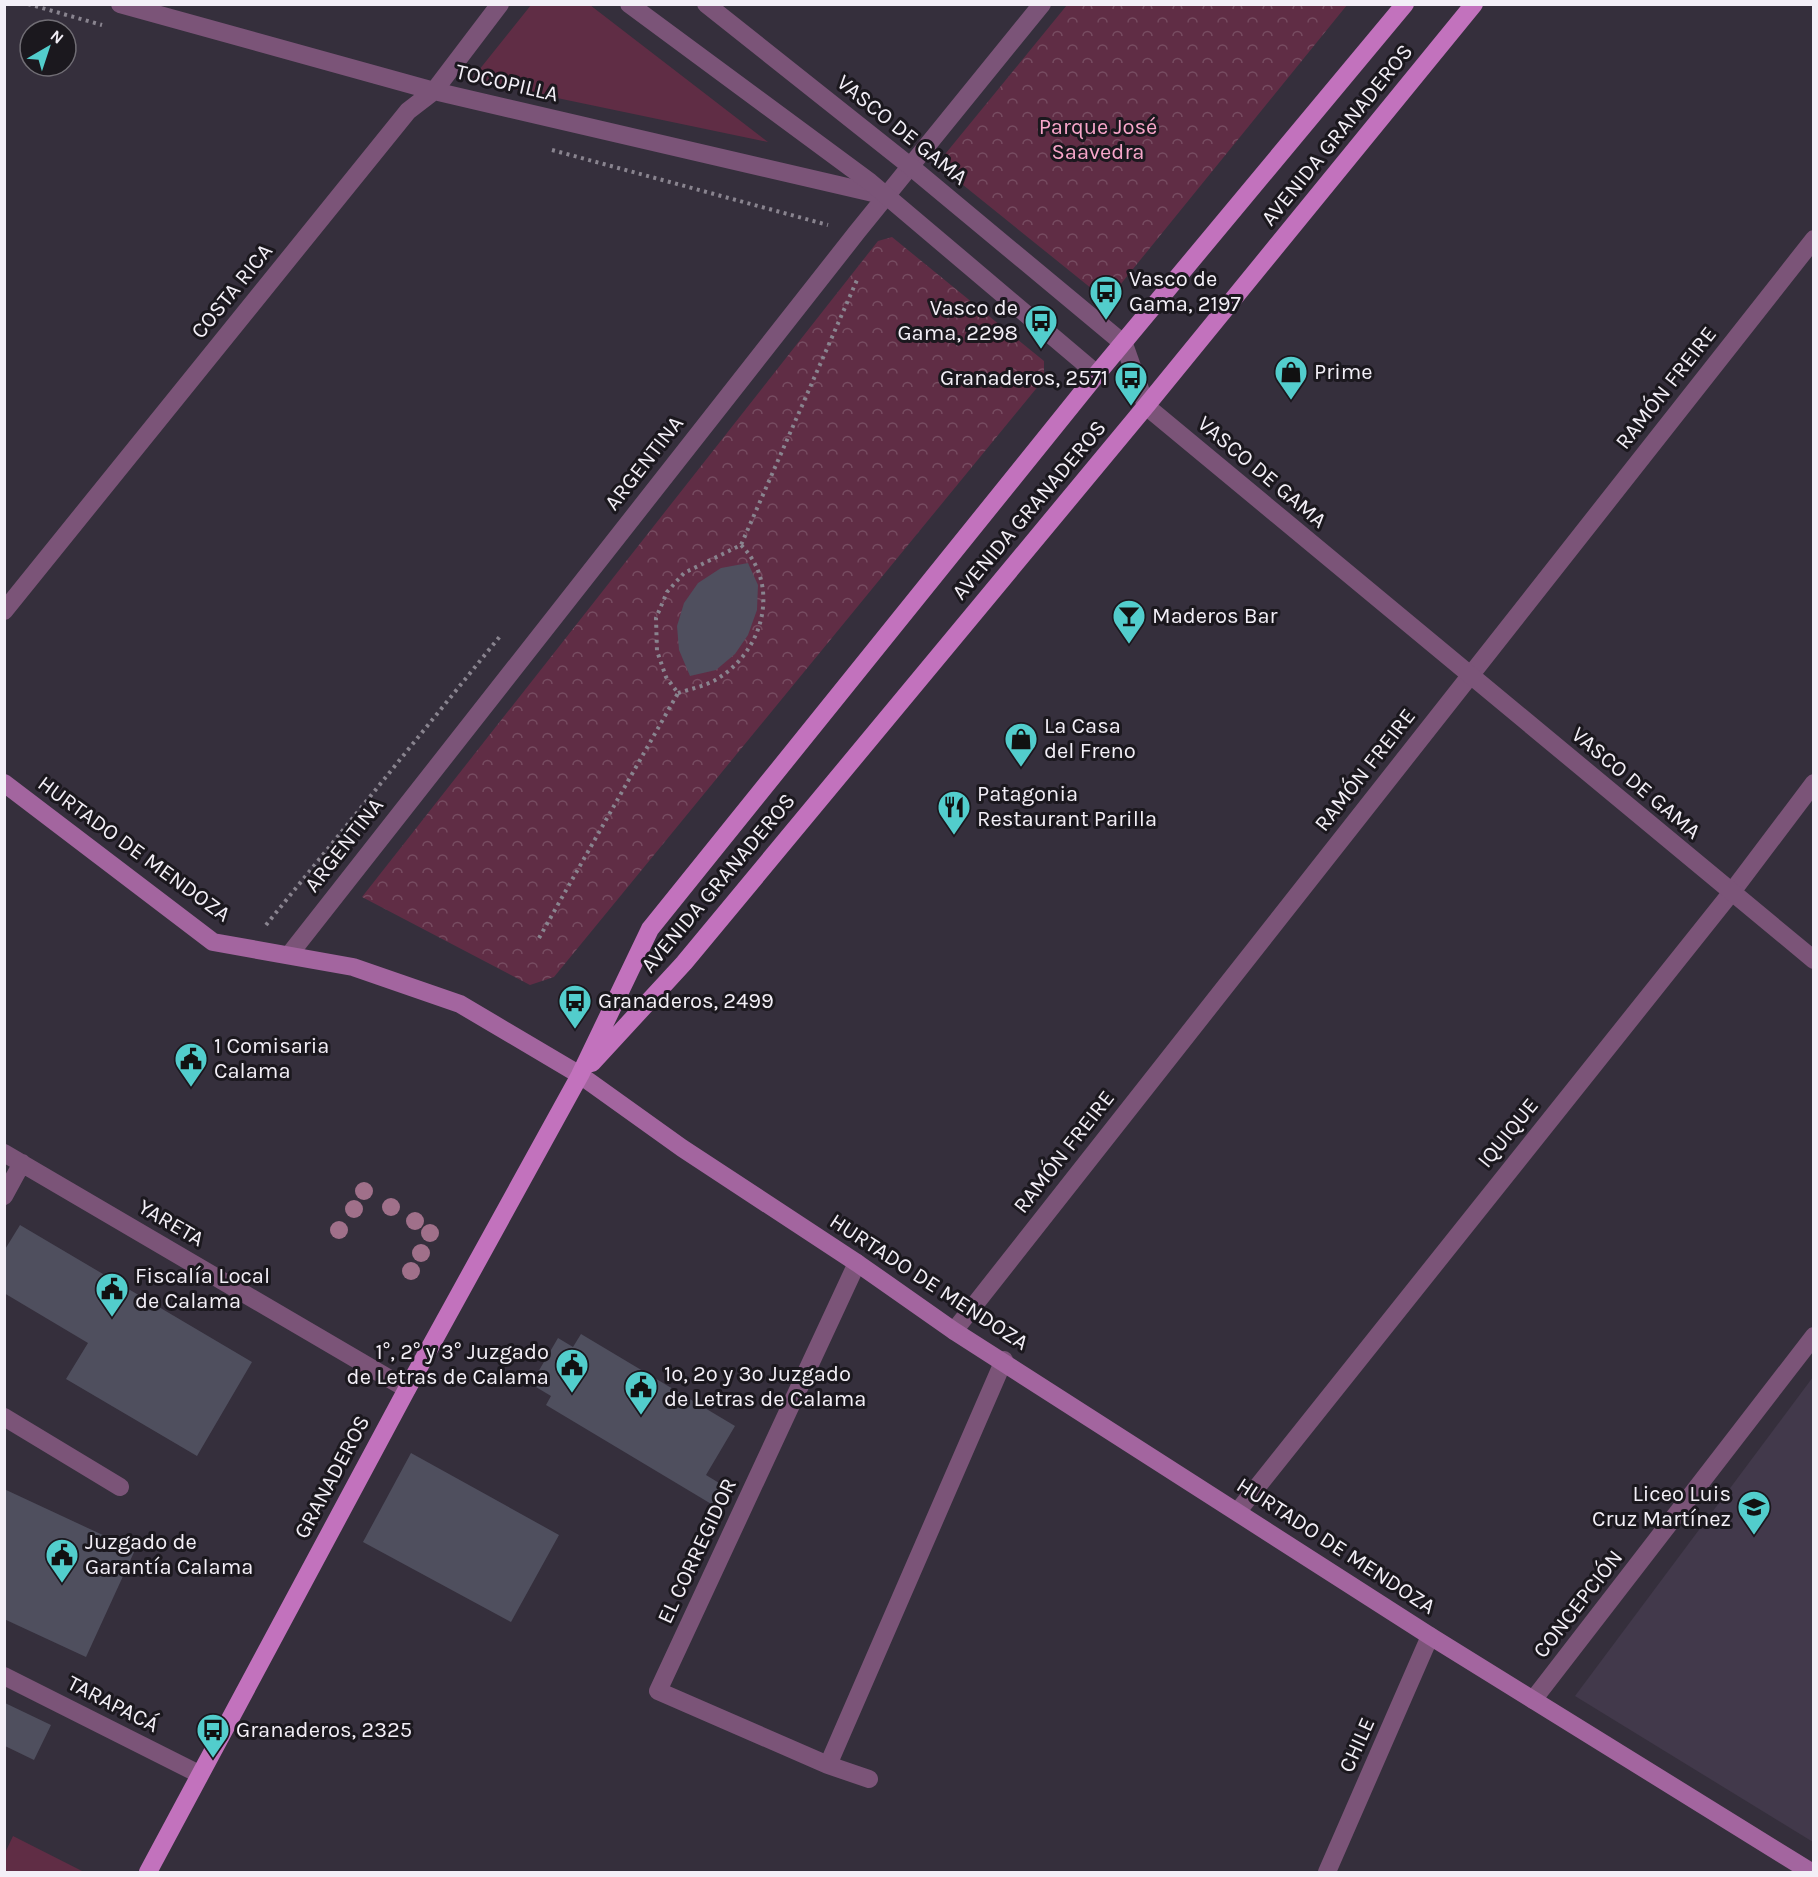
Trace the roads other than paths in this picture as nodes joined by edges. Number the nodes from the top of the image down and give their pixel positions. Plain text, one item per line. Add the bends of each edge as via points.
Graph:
1 (120, 4) edge
2 (500, 4) edge
3 (628, 4) edge
4 (705, 4) edge
5 (1042, 4) edge
6 (1405, 4) edge
7 (1474, 4) edge
8 (434, 91) junction
9 (910, 166) junction
10 (886, 196) junction
11 (1814, 239) edge
12 (1124, 344) junction
13 (1097, 374) junction
14 (1146, 406) junction
15 (4, 611) edge
16 (1470, 676) junction
17 (4, 783) edge
18 (1814, 783) edge
19 (1731, 893) junction
20 (289, 955) junction
21 (1814, 960) edge
22 (580, 1075) junction
23 (4, 1153) edge
24 (22, 1163) junction
25 (4, 1196) edge
26 (857, 1263) junction
27 (954, 1331) junction
28 (1814, 1336) edge
29 (1004, 1360) junction
30 (407, 1389) junction
31 (4, 1417) edge
32 (120, 1487) dead end
33 (1238, 1511) junction
34 (1430, 1636) junction
35 (4, 1676) edge
36 (1533, 1700) junction
37 (828, 1765) junction
38 (199, 1774) junction
39 (869, 1779) dead end
40 (148, 1872) edge
41 (1327, 1872) edge
42 (1811, 1872) edge

1 - 8 street, TOCOPILLA
2 - 8 street, COSTA RICA
3 - 10 street
4 - 9 street, VASCO DE GAMA
5 - 9 street, ARGENTINA
6 - 12 main road, AVENIDA GRANADEROS
7 - 14 main road, AVENIDA GRANADEROS
8 - 10 street, TOCOPILLA
8 - 15 street, COSTA RICA via 408,111
9 - 10 street, ARGENTINA
9 - 12 street, VASCO DE GAMA
10 - 13 street
10 - 20 street, ARGENTINA
11 - 16 street, RAMÓN FREIRE
12 - 13 main road, AVENIDA GRANADEROS
12 - 14 street
13 - 22 main road, AVENIDA GRANADEROS via 650,929
14 - 16 street, VASCO DE GAMA
14 - 22 main road, AVENIDA GRANADEROS via 684,963
16 - 19 street, VASCO DE GAMA
16 - 27 street, RAMÓN FREIRE
17 - 20 main road, HURTADO DE MENDOZA via 213,942
18 - 19 street, IQUIQUE
19 - 21 street, VASCO DE GAMA
19 - 33 street, IQUIQUE
20 - 22 main road, HURTADO DE MENDOZA via 353,967 460,1004
22 - 26 main road, HURTADO DE MENDOZA via 682,1148
22 - 30 main road, GRANADEROS
23 - 24 street, YARETA
24 - 25 street
24 - 30 street, YARETA
26 - 27 main road, HURTADO DE MENDOZA
26 - 37 street, EL CORREGIDOR via 658,1691
27 - 29 main road, HURTADO DE MENDOZA
28 - 36 street, CONCEPCIÓN
29 - 33 main road, HURTADO DE MENDOZA
29 - 37 street
30 - 38 main road, GRANADEROS
31 - 32 street
33 - 34 main road, HURTADO DE MENDOZA
34 - 36 main road, HURTADO DE MENDOZA
34 - 41 street, CHILE
35 - 38 street, TARAPACÁ
36 - 42 main road, HURTADO DE MENDOZA
37 - 39 street, EL CORREGIDOR
38 - 40 main road, GRANADEROS

